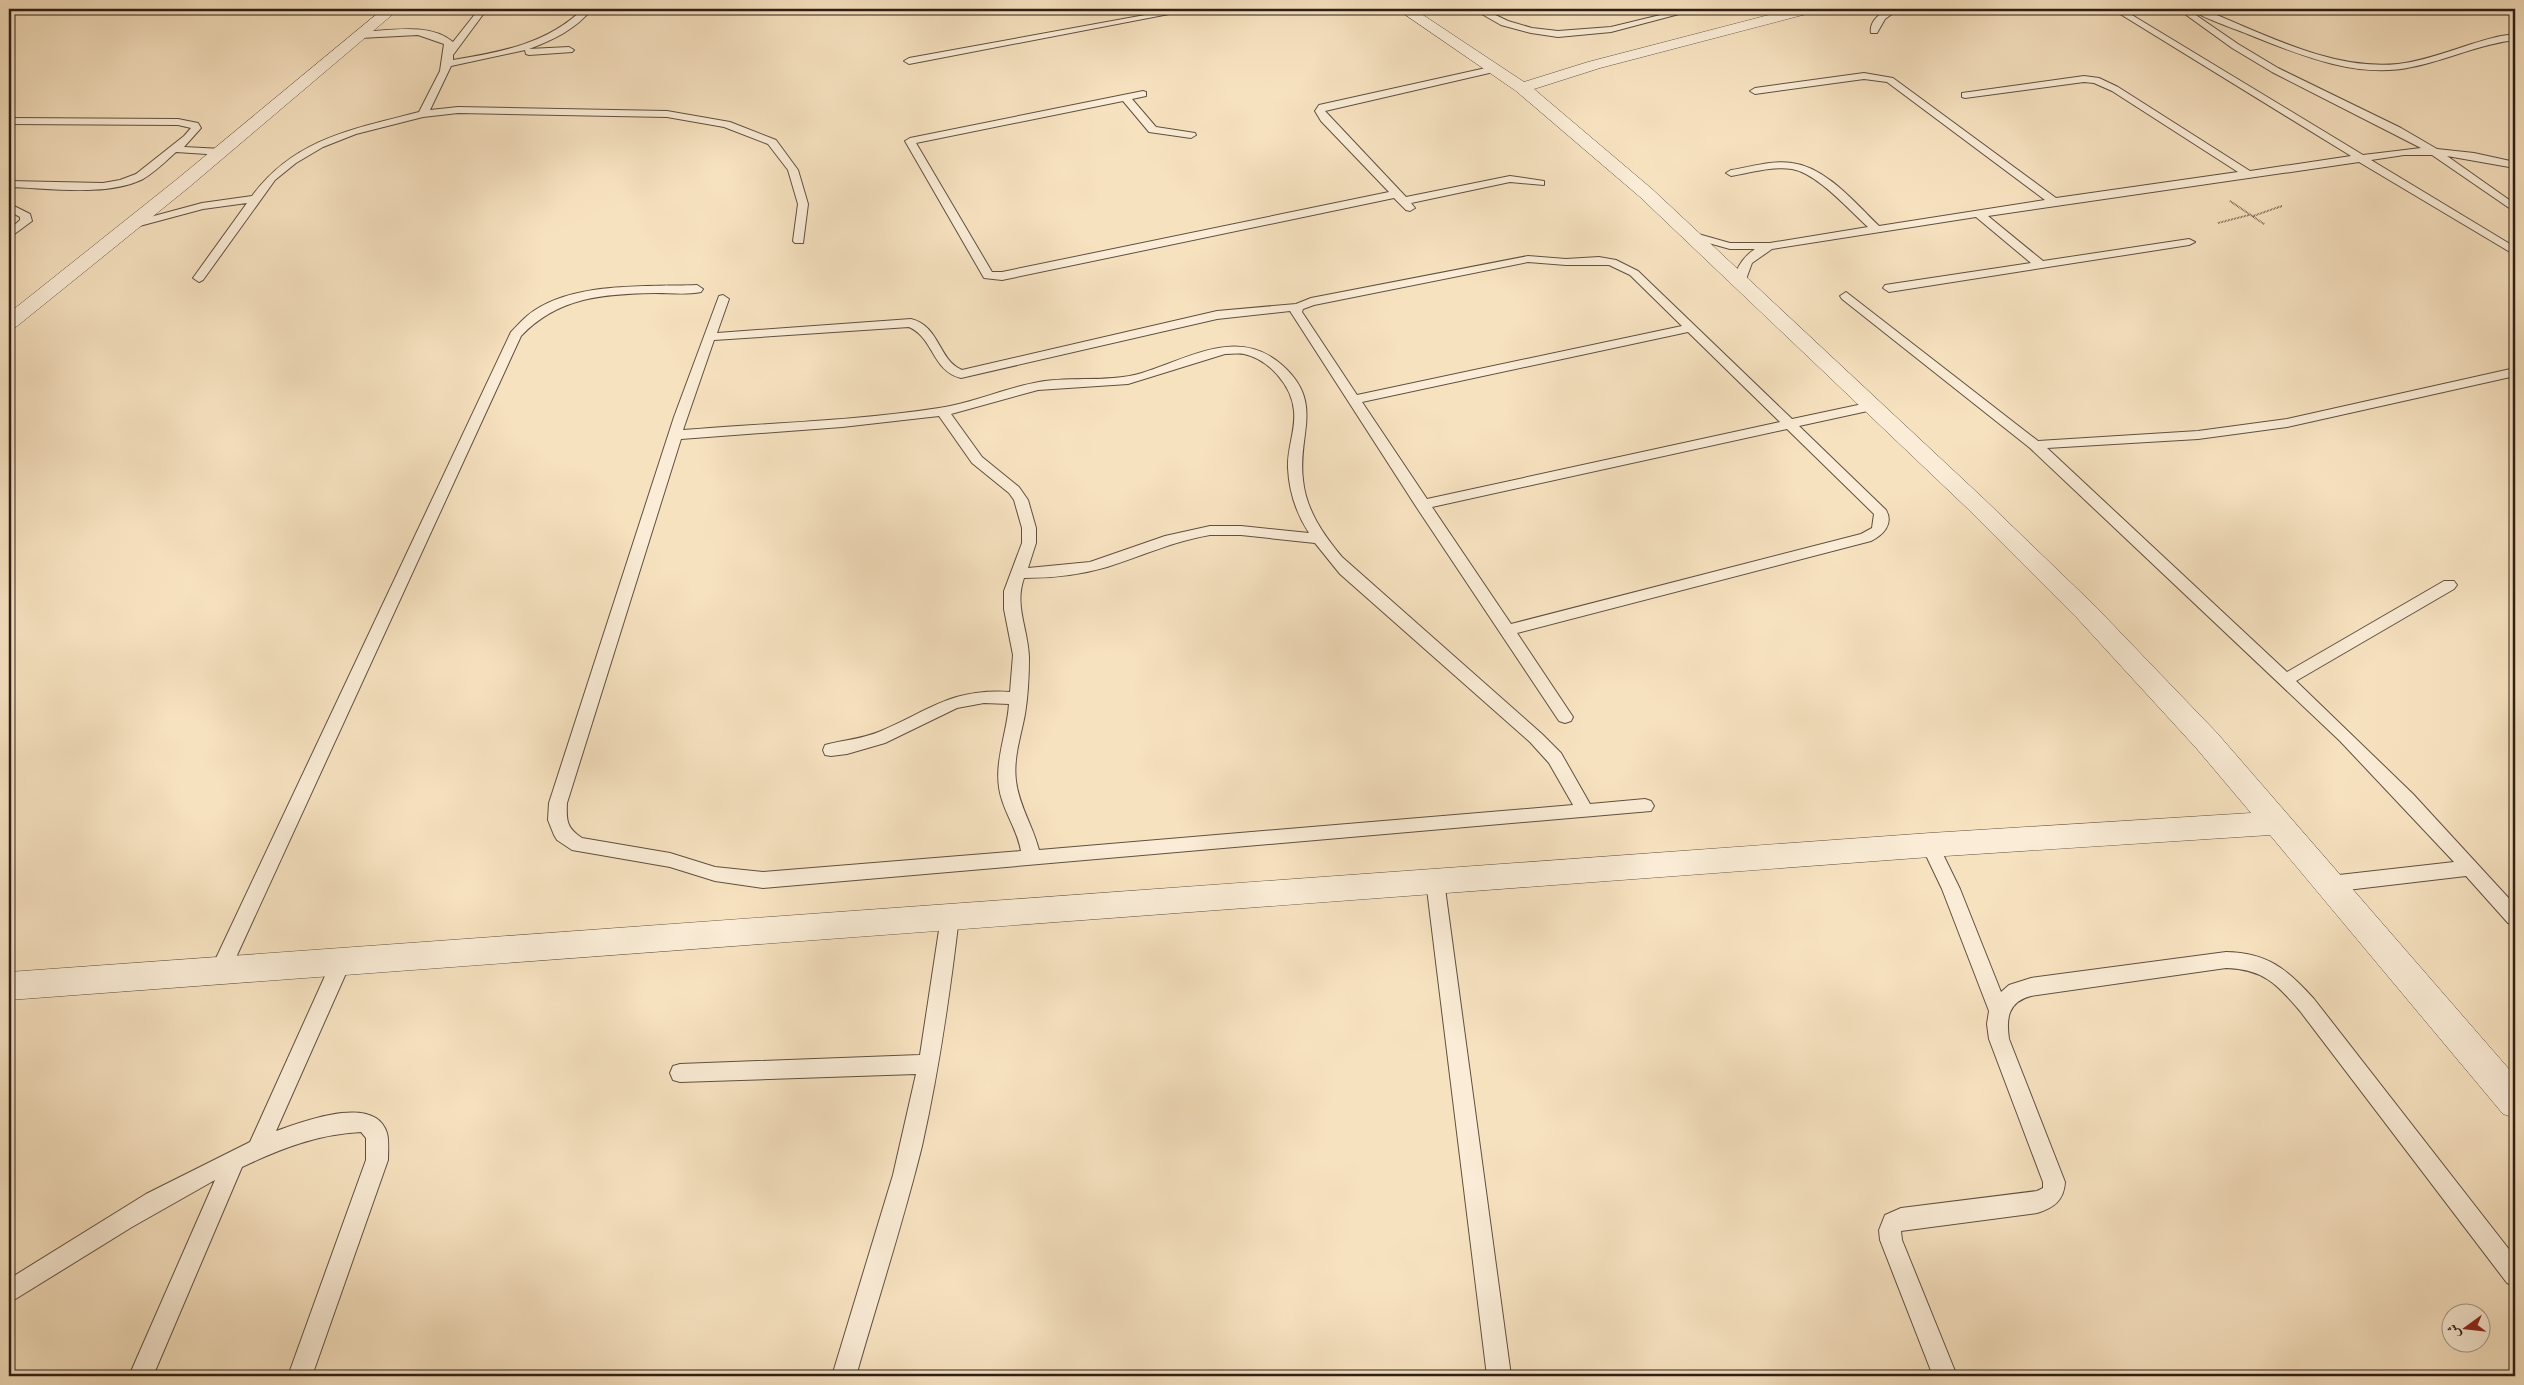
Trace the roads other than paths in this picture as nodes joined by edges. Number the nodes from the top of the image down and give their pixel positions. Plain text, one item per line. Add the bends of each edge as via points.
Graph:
1 (392, 9) edge
2 (483, 9) edge
3 (588, 9) edge
4 (1192, 9) edge
5 (1404, 9) edge
6 (1477, 9) edge
7 (1694, 9) edge
8 (1809, 9) edge
9 (1895, 9) edge
10 (2116, 9) edge
11 (2182, 9) edge
12 (2195, 9) edge
13 (1874, 30) dead end
14 (360, 35) junction
15 (2515, 37) edge
16 (569, 50) dead end
17 (450, 53) junction
18 (504, 54) junction
19 (909, 61) dead end
20 (448, 64) junction
21 (1495, 68) junction
22 (1522, 88) junction
23 (1755, 90) dead end
24 (1143, 94) dead end
25 (1966, 95) dead end
26 (1125, 97) junction
27 (423, 114) junction
28 (9, 121) edge
29 (1183, 124) dead end
30 (1149, 128) junction
31 (1191, 135) dead end
32 (173, 149) junction
33 (2432, 150) junction
34 (222, 152) junction
35 (2359, 158) junction
36 (2515, 165) edge
37 (1731, 173) dead end
38 (2248, 174) junction
39 (1540, 183) dead end
40 (9, 184) edge
41 (256, 199) junction
42 (1403, 201) junction
43 (2054, 202) junction
44 (12, 208) dead end
45 (2515, 209) edge
46 (1978, 213) junction
47 (132, 225) junction
48 (1875, 228) junction
49 (9, 235) edge
50 (1691, 235) junction
51 (799, 241) dead end
52 (2189, 242) dead end
53 (1770, 246) junction
54 (2515, 252) edge
55 (2041, 264) junction
56 (199, 278) dead end
57 (1739, 282) junction
58 (1889, 288) dead end
59 (697, 289) dead end
60 (1846, 296) dead end
61 (723, 299) dead end
62 (1298, 307) junction
63 (9, 323) edge
64 (1691, 328) junction
65 (709, 337) junction
66 (2515, 372) edge
67 (1354, 400) junction
68 (1872, 406) junction
69 (943, 412) junction
70 (1790, 422) junction
71 (676, 435) junction
72 (2035, 445) junction
73 (1422, 505) junction
74 (1319, 538) junction
75 (1017, 573) junction
76 (2449, 585) dead end
77 (1506, 630) junction
78 (2285, 680) junction
79 (1018, 699) junction
80 (1565, 717) dead end
81 (830, 750) dead end
82 (1645, 806) dead end
83 (1585, 812) junction
84 (2278, 823) junction
85 (1930, 846) junction
86 (1032, 858) junction
87 (2470, 868) junction
88 (1435, 881) junction
89 (2330, 884) junction
90 (950, 917) junction
91 (2515, 917) edge
92 (341, 962) junction
93 (220, 971) junction
94 (9, 986) edge
95 (1999, 1011) junction
96 (928, 1064) junction
97 (680, 1073) dead end
98 (2515, 1102) edge
99 (258, 1149) junction
100 (235, 1159) junction
101 (2515, 1275) edge
102 (9, 1292) edge
103 (141, 1376) edge
104 (300, 1376) edge
105 (844, 1376) edge
106 (1499, 1376) edge
107 (1945, 1376) edge

1 - 14 street
2 - 17 lane
3 - 18 lane via 575,24 545,40
4 - 19 lane
5 - 21 street
6 - 7 lane via 1514,27 1567,35 1605,31
8 - 22 street via 1594,64
9 - 13 lane via 1883,15
10 - 35 lane
11 - 33 lane via 2275,70
12 - 15 lane via 2312,55 2370,68 2415,64
14 - 17 lane via 438,35 449,43
14 - 34 street
16 - 18 lane
17 - 20 lane
18 - 20 lane
20 - 27 lane
21 - 22 street
21 - 42 lane via 1322,107 1320,111 1325,119
22 - 50 street
23 - 43 lane via 1864,76 1890,80
24 - 26 lane
25 - 38 lane via 2073,79 2096,80
26 - 30 lane
26 - 42 lane via 910,141 988,276
27 - 41 lane via 352,132 319,146 271,178
27 - 51 lane via 493,110 667,114 726,124 772,142 793,170 803,204
28 - 32 lane via 194,124 193,132
29 - 30 lane
30 - 31 lane via 1156,132
32 - 34 lane
32 - 40 lane via 140,176 122,183 103,186
33 - 35 lane
33 - 36 lane via 2476,155
33 - 45 lane
34 - 47 street
35 - 38 lane
35 - 54 lane
37 - 48 lane via 1782,166 1809,170
38 - 43 lane
39 - 42 lane via 1510,179
41 - 47 lane via 202,206
41 - 56 lane
43 - 46 lane
44 - 49 lane via 26,216 26,221
46 - 48 lane
46 - 55 lane
47 - 63 street
48 - 53 lane
50 - 53 lane via 1730,246
50 - 57 street
52 - 55 lane
53 - 57 lane via 1747,261 1740,271
55 - 58 lane
57 - 68 street
59 - 93 lane via 583,295 541,310 524,322 515,335
60 - 72 lane
61 - 65 lane
62 - 64 lane via 1528,259 1599,260 1625,266
62 - 65 lane via 1217,315 961,374 946,367 927,331 911,323
62 - 67 lane via 1298,316
64 - 67 lane
64 - 70 lane
65 - 71 lane
66 - 72 lane via 2287,423 2198,435
67 - 73 lane
68 - 70 lane
68 - 84 street via 2086,612 2207,741
69 - 71 lane via 814,426
69 - 74 lane via 1030,388 1129,380 1219,350 1255,352 1278,368 1299,396 1303,422 1296,442 1296,483 1300,501
69 - 75 lane via 977,460 1014,490 1021,500 1029,528 1029,543
70 - 73 lane
70 - 77 lane via 1881,514 1882,524 1878,533
71 - 86 lane via 558,803 557,820 562,835 578,845 670,860 722,876 763,880
72 - 78 lane
73 - 77 lane
74 - 75 lane via 1216,529 1172,539 1078,570
74 - 83 lane via 1345,570 1536,738 1555,758
75 - 79 lane via 1012,590 1012,609 1022,655
76 - 78 lane
77 - 80 lane
78 - 87 lane via 2400,792
79 - 81 lane via 991,696 963,700 935,709 873,741
79 - 86 lane via 1007,758 1007,779 1010,800 1026,832
82 - 83 lane
83 - 86 lane
84 - 85 street
84 - 89 street
85 - 88 street
85 - 95 lane via 1951,888
87 - 89 lane
87 - 91 lane
88 - 90 street
88 - 106 lane
89 - 98 street
90 - 92 street
90 - 96 lane
92 - 93 street
92 - 99 lane
93 - 94 street
95 - 101 lane via 2016,991 2046,984 2226,960 2247,960 2272,969 2307,1005
95 - 107 lane via 1996,1024 1999,1039 2054,1182 2054,1191 2048,1199 2037,1202 1901,1219 1893,1223 1891,1240
96 - 97 lane
96 - 105 lane via 888,1232
99 - 100 lane
99 - 104 lane via 308,1129 339,1122 365,1122 376,1134 377,1160
100 - 102 lane via 152,1202
100 - 103 lane

